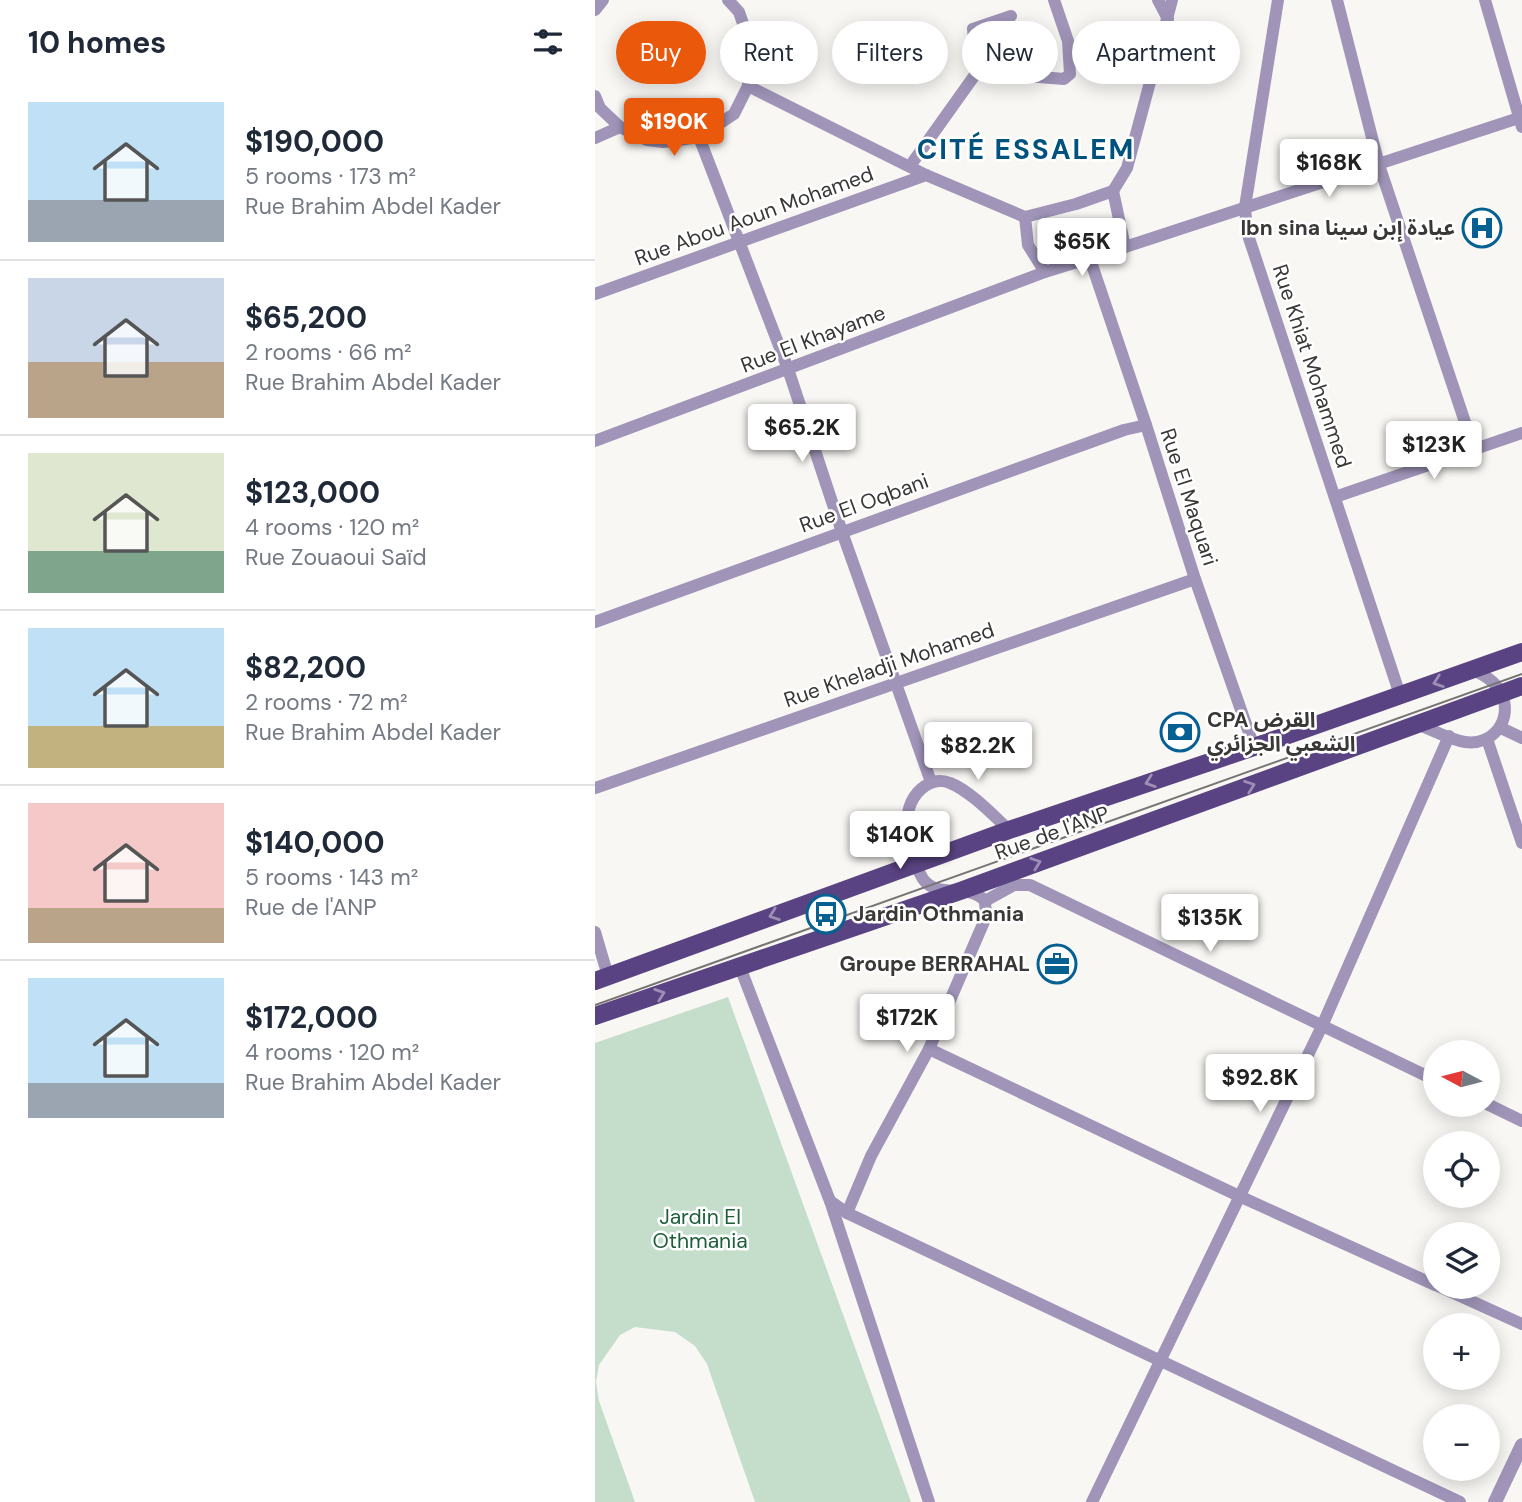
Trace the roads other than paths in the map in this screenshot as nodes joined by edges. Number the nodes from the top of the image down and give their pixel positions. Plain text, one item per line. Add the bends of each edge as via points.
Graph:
1 (603, 0) edge
2 (728, 0) edge
3 (1053, 0) edge
4 (1158, 0) edge
5 (1172, 0) edge
6 (1337, 0) edge
7 (1485, 0) edge
8 (1280, 1) edge
9 (595, 9) edge
10 (1011, 16) dead end
11 (1168, 19) junction
12 (996, 21) edge
13 (1058, 79) edge
14 (968, 84) edge
15 (748, 86) junction
16 (595, 96) edge
17 (1521, 121) edge
18 (620, 127) junction
19 (699, 137) junction
20 (595, 138) edge
21 (1379, 165) junction
22 (910, 166) junction
23 (926, 174) junction
24 (1113, 191) junction
25 (1245, 207) junction
26 (1025, 217) junction
27 (738, 242) junction
28 (1125, 247) junction
29 (1090, 259) junction
30 (1045, 272) junction
31 (595, 294) edge
32 (788, 369) junction
33 (1146, 425) junction
34 (1522, 433) edge
35 (595, 441) edge
36 (1474, 449) junction
37 (1335, 497) junction
38 (842, 532) junction
39 (1195, 579) junction
40 (595, 622) edge
41 (1522, 652) edge
42 (1473, 670) junction
43 (896, 683) junction
44 (1522, 686) edge
45 (1501, 693) junction
46 (1400, 695) junction
47 (1419, 725) junction
48 (1501, 728) junction
49 (1449, 736) junction
50 (1522, 737) edge
51 (1487, 739) junction
52 (1254, 747) junction
53 (931, 782) junction
54 (595, 788) edge
55 (1009, 830) junction
56 (1522, 843) edge
57 (916, 864) junction
58 (963, 890) junction
59 (985, 901) junction
60 (595, 932) edge
61 (740, 967) junction
62 (602, 979) edge
63 (595, 1016) edge
64 (1322, 1026) junction
65 (929, 1049) junction
66 (1423, 1074) edge
67 (1500, 1110) edge
68 (1522, 1121) edge
69 (1239, 1196) junction
70 (830, 1201) junction
71 (847, 1213) junction
72 (1423, 1280) edge
73 (1465, 1299) edge
74 (1522, 1324) edge
75 (1159, 1361) junction
76 (1522, 1445) edge
77 (929, 1502) edge
78 (1092, 1502) edge
79 (1460, 1502) edge
80 (1495, 1502) edge

1 - 9 street
2 - 15 street via 739,12 750,44
3 - 13 street via 1068,41 1070,74
4 - 11 street
5 - 11 street
6 - 21 street
7 - 17 street
8 - 25 street, Rue Khiat Mohammed
10 - 12 street
11 - 24 street via 1127,168
14 - 22 street
15 - 19 street via 734,114
15 - 22 street
16 - 18 street via 600,108
17 - 21 street, Rue El Khayame
18 - 19 street via 647,140
18 - 20 street
19 - 27 street
21 - 25 street, Rue El Khayame
21 - 36 street
22 - 23 street
23 - 26 street
23 - 27 street, Rue Abou Aoun Mohamed
24 - 26 street
24 - 28 street
25 - 28 street, Rue El Khayame
25 - 37 street, Rue Khiat Mohammed via 1247,232
26 - 30 street via 1028,244
27 - 31 street, Rue Abou Aoun Mohamed
27 - 32 street
28 - 29 street, Rue El Khayame
29 - 30 street, Rue El Khayame
29 - 33 street, Rue El Maquari
30 - 32 street, Rue El Khayame
32 - 35 street, Rue El Khayame
32 - 38 street
33 - 38 street, Rue El Oqbani
33 - 39 street, Rue El Maquari
34 - 36 street
36 - 37 street
37 - 46 street, Rue Khiat Mohammed
38 - 40 street, Rue El Oqbani
38 - 43 street
39 - 43 street, Rue Kheladji Mohamed
39 - 52 street, Rue El Maquari
41 - 42 main road, Rue de l'ANP
42 - 45 street via 1489,677
42 -> 46 main road, Rue de l'ANP
43 - 53 street
43 - 54 street, Rue Kheladji Mohamed
44 - 45 main road, Rue de l'ANP
45 - 47 main road, Rue de l'ANP
45 - 48 street via 1506,709
46 - 52 main road, Rue de l'ANP
47 - 49 street
58 -> 47 main road, Rue de l'ANP
48 - 50 street
48 - 51 street
49 - 51 street via 1466,742
49 - 64 street
51 - 56 street
52 -> 55 main road, Rue de l'ANP
53 - 55 street via 951,783
53 - 57 street via 918,790 908,810 907,839
55 - 57 main road, Rue de l'ANP
57 - 58 street via 932,888
57 -> 62 main road, Rue de l'ANP
58 - 59 street via 979,894
58 - 61 main road, Rue de l'ANP
59 - 64 street via 1014,885 1030,885
59 - 65 street via 981,932
60 - 62 street
63 -> 61 main road, Rue de l'ANP
61 - 70 street
64 - 66 street
64 - 69 street
65 - 69 street
65 - 71 street via 871,1156
67 - 68 street
69 - 72 street
69 - 75 street
70 - 71 street
70 - 77 street
71 - 75 street
73 - 74 street
75 - 78 street
75 - 79 street
76 - 80 street

